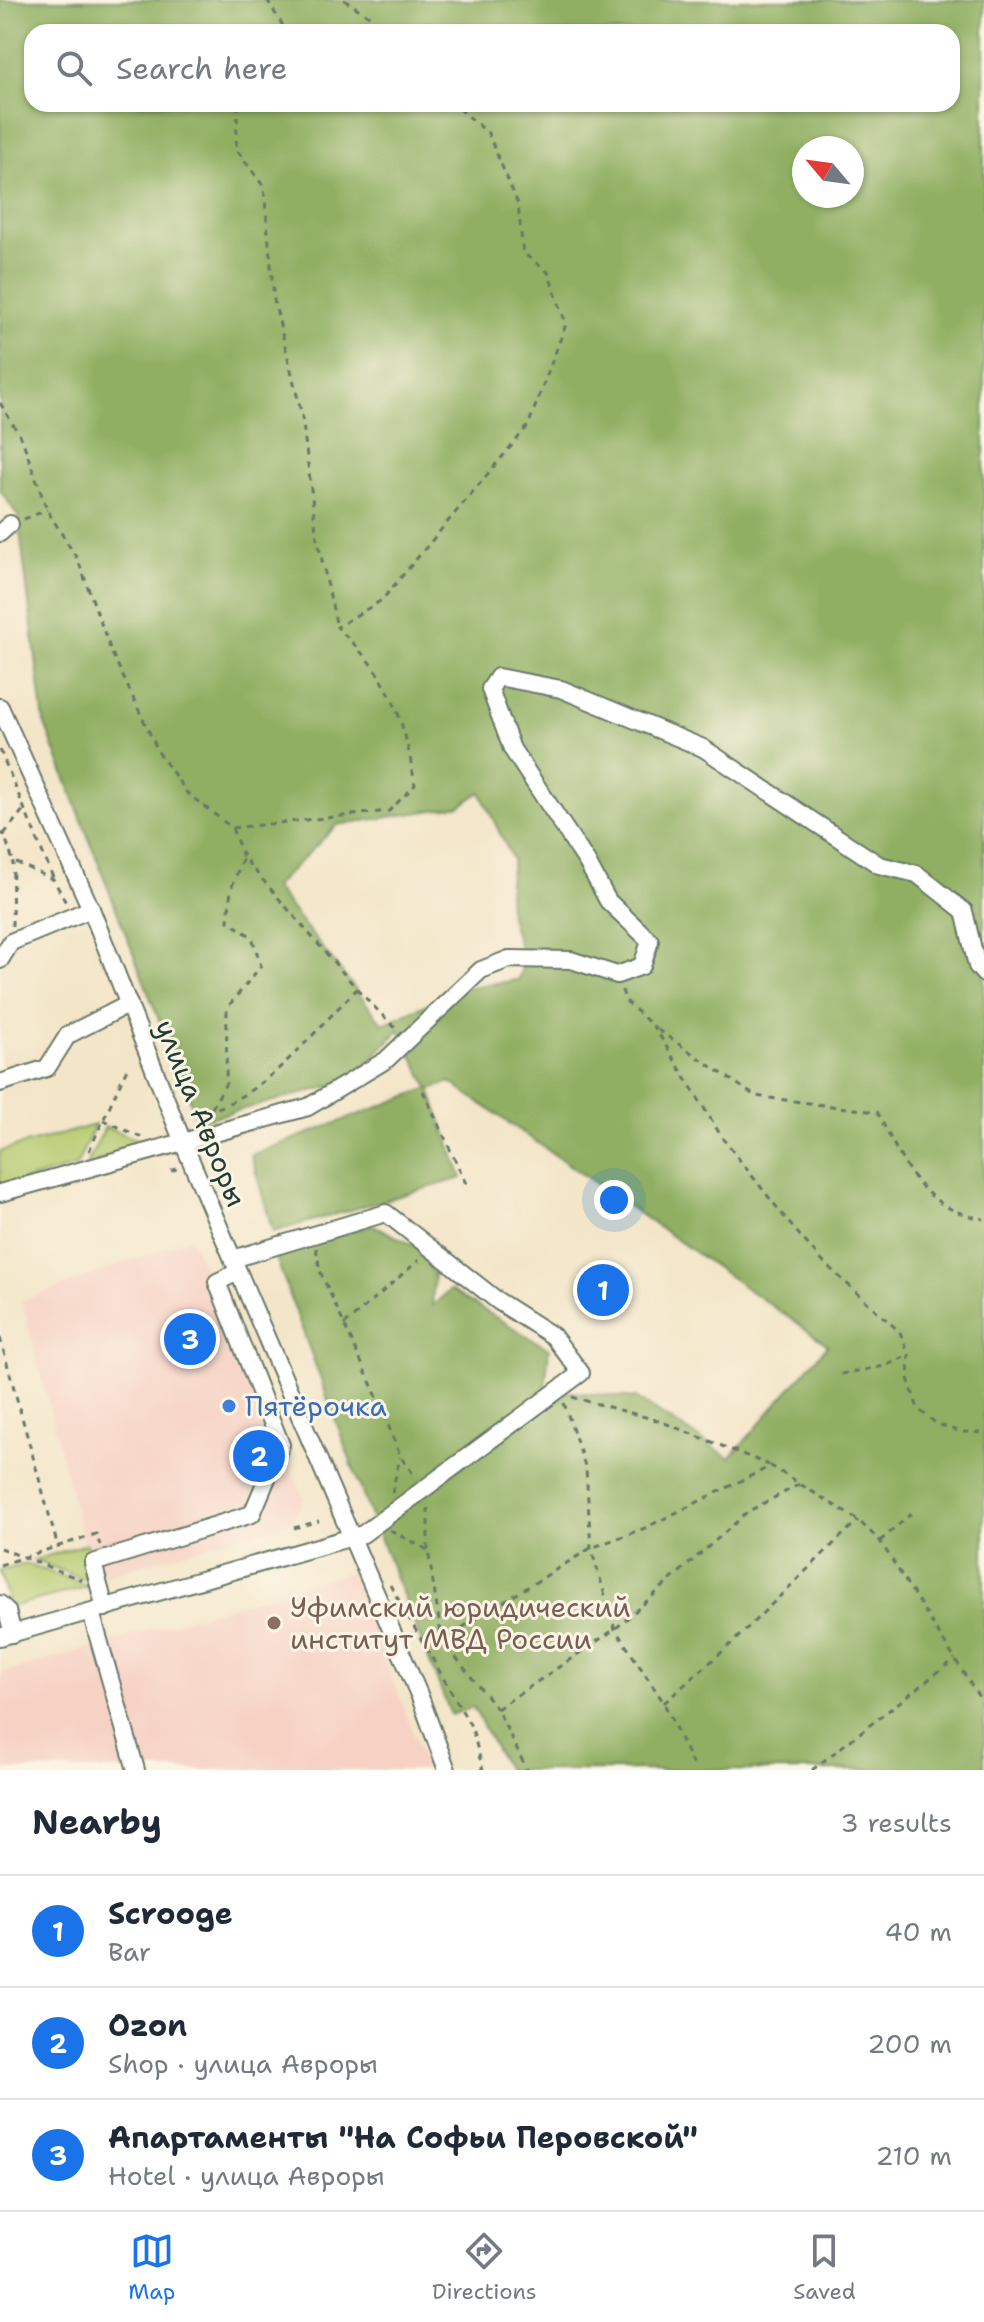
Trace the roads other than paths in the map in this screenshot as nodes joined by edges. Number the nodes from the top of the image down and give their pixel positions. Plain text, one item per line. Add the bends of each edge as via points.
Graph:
1 (0, 707) edge
2 (91, 909) junction
3 (0, 960) edge
4 (984, 974) edge
5 (129, 1004) junction
6 (0, 1083) edge
7 (182, 1140) junction
8 (0, 1193) edge
9 (235, 1265) junction
10 (352, 1539) junction
11 (0, 1604) edge
12 (98, 1610) junction
13 (6, 1635) edge
14 (136, 1770) edge
15 (447, 1770) edge

1 - 2 street, улица Авроры
2 - 3 street via 11,942
2 - 5 street, улица Авроры
4 - 7 street via 977,966 964,911 917,874 879,865 703,748 561,689 498,677 490,689 512,749 608,901 650,941 642,966 617,975 571,960 509,959 481,970 386,1060 308,1107
5 - 6 street via 68,1035 47,1068
5 - 7 street, улица Авроры
7 - 8 street
7 - 9 street, улица Авроры
9 - 10 street, улица Авроры
9 - 10 street via 386,1213 498,1301 553,1336 581,1373
9 - 12 street via 217,1282 281,1445 252,1514 93,1563
10 - 12 street
10 - 15 street, улица Авроры
11 - 13 street via 7,1611
12 - 13 street
12 - 14 street

